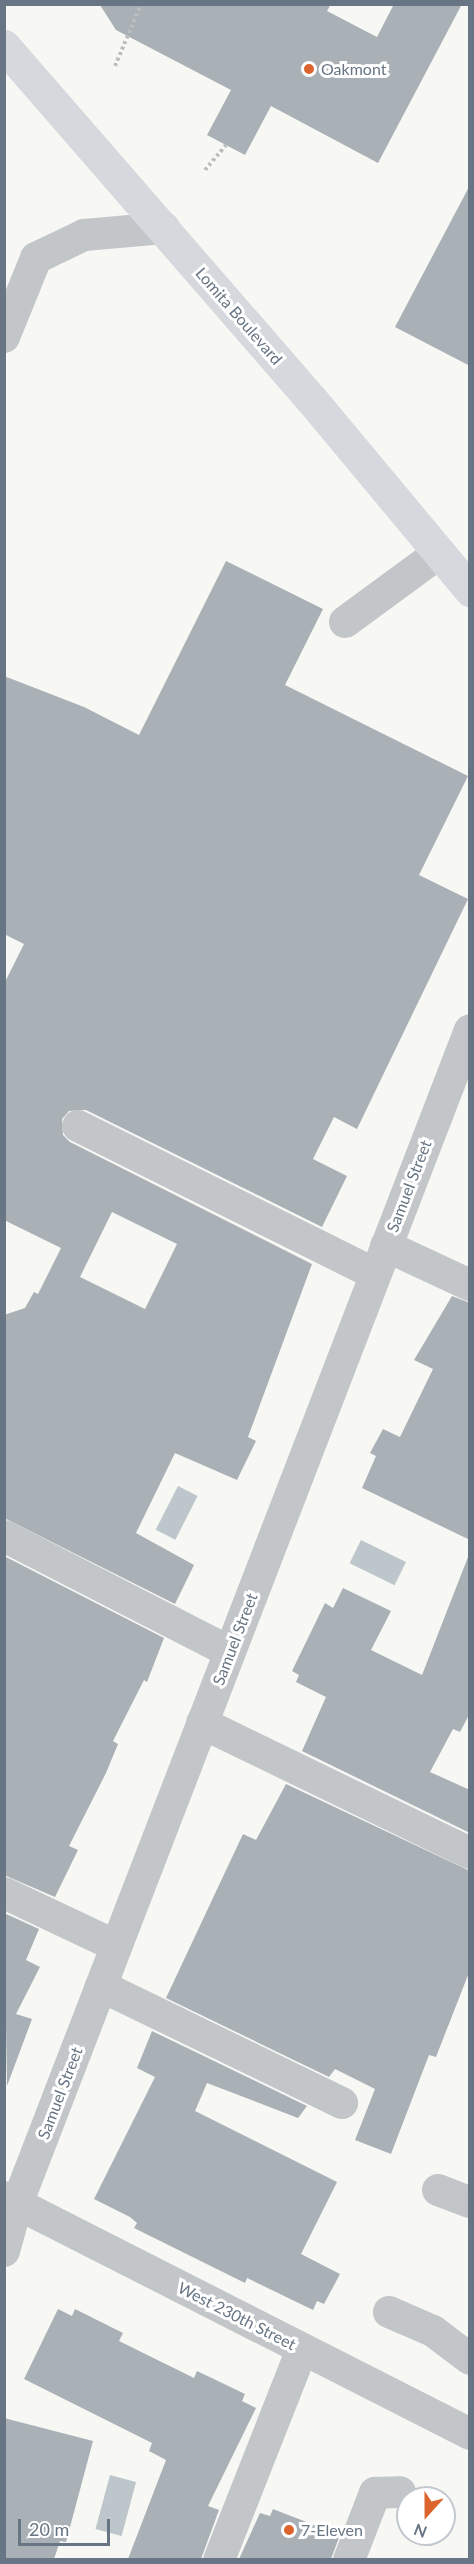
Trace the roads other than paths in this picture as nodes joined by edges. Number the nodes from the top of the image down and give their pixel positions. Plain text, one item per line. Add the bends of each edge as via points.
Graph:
1 (4, 46) edge
2 (164, 228) junction
3 (4, 337) edge
4 (439, 553) junction
5 (470, 590) edge
6 (345, 622) dead end
7 (470, 1030) edge
8 (78, 1126) dead end
9 (381, 1260) junction
10 (470, 1285) edge
11 (4, 1536) edge
12 (230, 1652) junction
13 (202, 1723) junction
14 (470, 1852) edge
15 (4, 1893) edge
16 (116, 1946) junction
17 (101, 1986) junction
18 (342, 2103) dead end
19 (438, 2190) dead end
20 (11, 2200) edge
21 (470, 2202) edge
22 (4, 2251) edge
23 (389, 2312) dead end
24 (302, 2349) junction
25 (470, 2359) edge
26 (470, 2434) edge
27 (396, 2492) edge
28 (219, 2559) edge
29 (349, 2559) edge

1 - 2 main road, Lomita Boulevard
2 - 3 street via 84,235 36,258
2 - 4 main road, Lomita Boulevard
4 - 5 main road, Lomita Boulevard
4 - 6 street
7 - 9 street, Samuel Street
8 - 9 street
9 - 10 street
9 - 12 street, Samuel Street
11 - 12 street
12 - 13 street, Samuel Street
13 - 14 street
13 - 16 street, Samuel Street
15 - 16 street
16 - 17 street, Samuel Street
17 - 18 street
17 - 20 street, Samuel Street
19 - 21 street
20 - 22 street, Samuel Street
20 - 24 street, West 230th Street
23 - 25 street via 433,2331
24 - 26 street, West 230th Street
24 - 28 street
27 - 29 street via 375,2493

